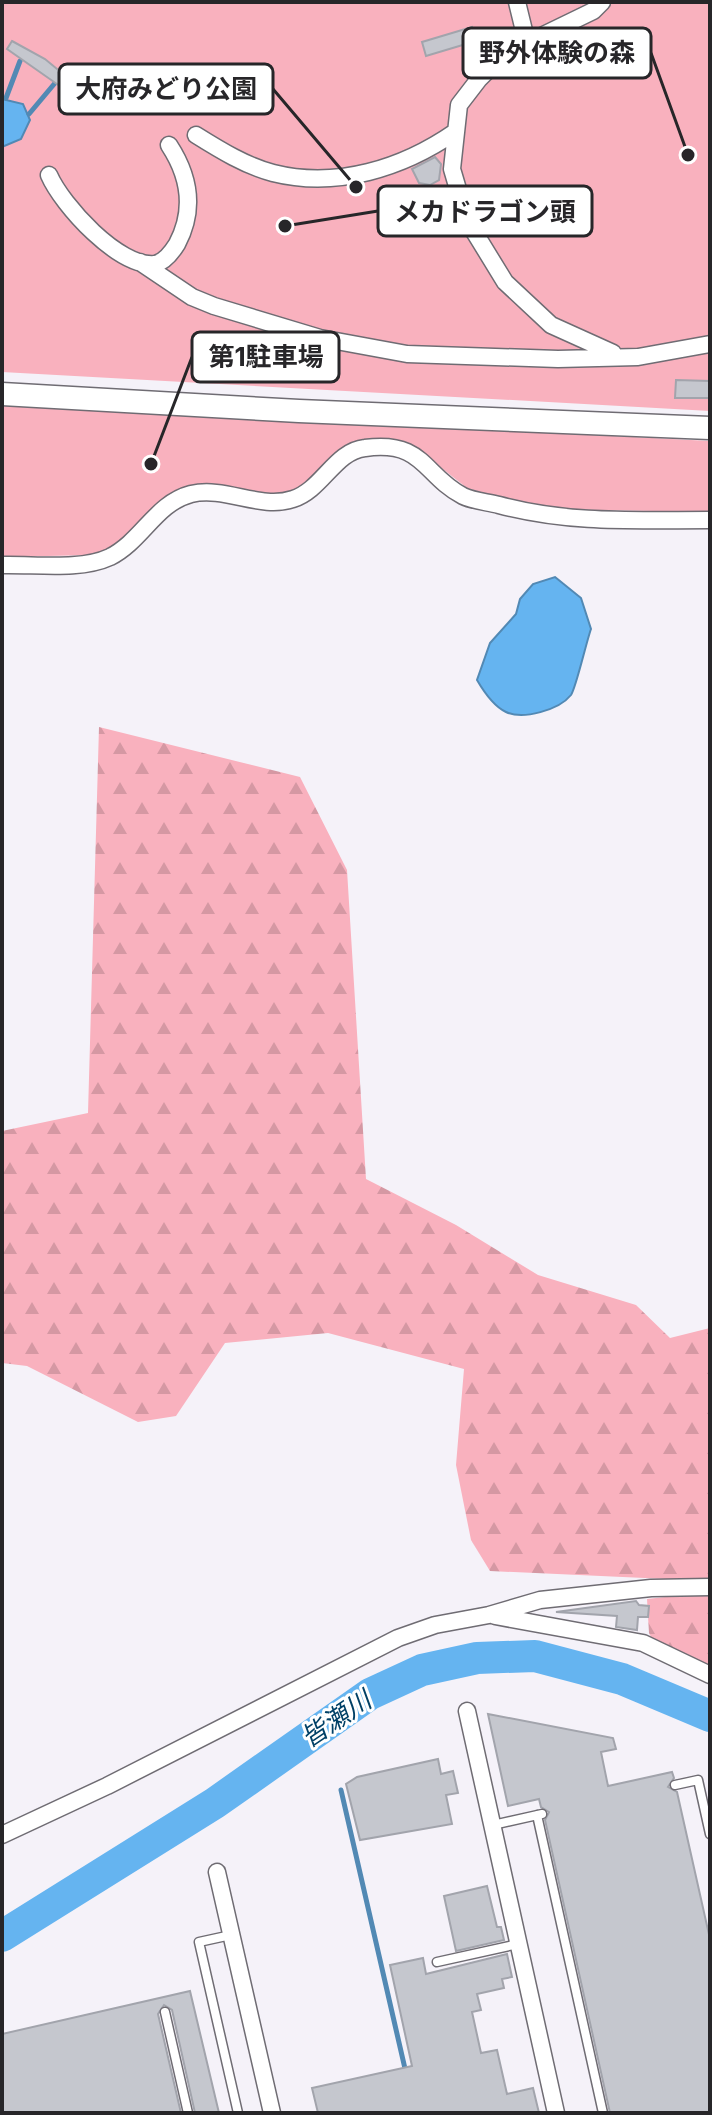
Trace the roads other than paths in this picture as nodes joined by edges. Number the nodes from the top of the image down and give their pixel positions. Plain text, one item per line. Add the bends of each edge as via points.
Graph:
1 (517, 2) edge
2 (602, 2) edge
3 (527, 43) junction
4 (455, 132) junction
5 (196, 135) dead end
6 (169, 145) dead end
7 (49, 175) dead end
8 (140, 262) junction
9 (710, 344) edge
10 (618, 355) junction
11 (2, 394) edge
12 (710, 428) edge
13 (710, 520) edge
14 (2, 565) edge
15 (710, 1587) edge
16 (489, 1615) junction
17 (710, 1675) edge
18 (467, 1711) dead end
19 (675, 1785) dead end
20 (492, 1826) junction
21 (710, 1834) edge
22 (2, 1835) edge
23 (217, 1872) dead end
24 (231, 1935) junction
25 (518, 1944) junction
26 (437, 1962) dead end
27 (165, 2012) dead end
28 (188, 2113) edge
29 (238, 2113) edge
30 (272, 2113) edge
31 (556, 2113) edge
32 (603, 2113) edge

1 - 3 street
2 - 3 street
3 - 4 street via 479,79 459,105
4 - 5 street via 398,164 356,175 316,177 275,174 249,165
4 - 10 street via 452,169 459,201 505,282 551,325
6 - 8 street via 189,193 186,225 162,261
7 - 8 street via 68,207 97,235
8 - 10 street via 192,297 320,338 407,354 558,359
9 - 10 street via 638,357
11 - 12 street
13 - 14 street via 536,515 463,496 410,450 366,447 350,452 311,492 290,500 274,503 215,490 188,495 169,504 110,557 91,563
15 - 16 street via 540,1600
16 - 17 street via 643,1643
16 - 22 street via 398,1638
18 - 20 street
19 - 21 lane via 698,1780
20 - 25 street
20 - 32 lane via 540,1815
23 - 24 street
24 - 29 lane via 199,1942
24 - 30 street
25 - 26 lane
25 - 31 street
27 - 28 lane

